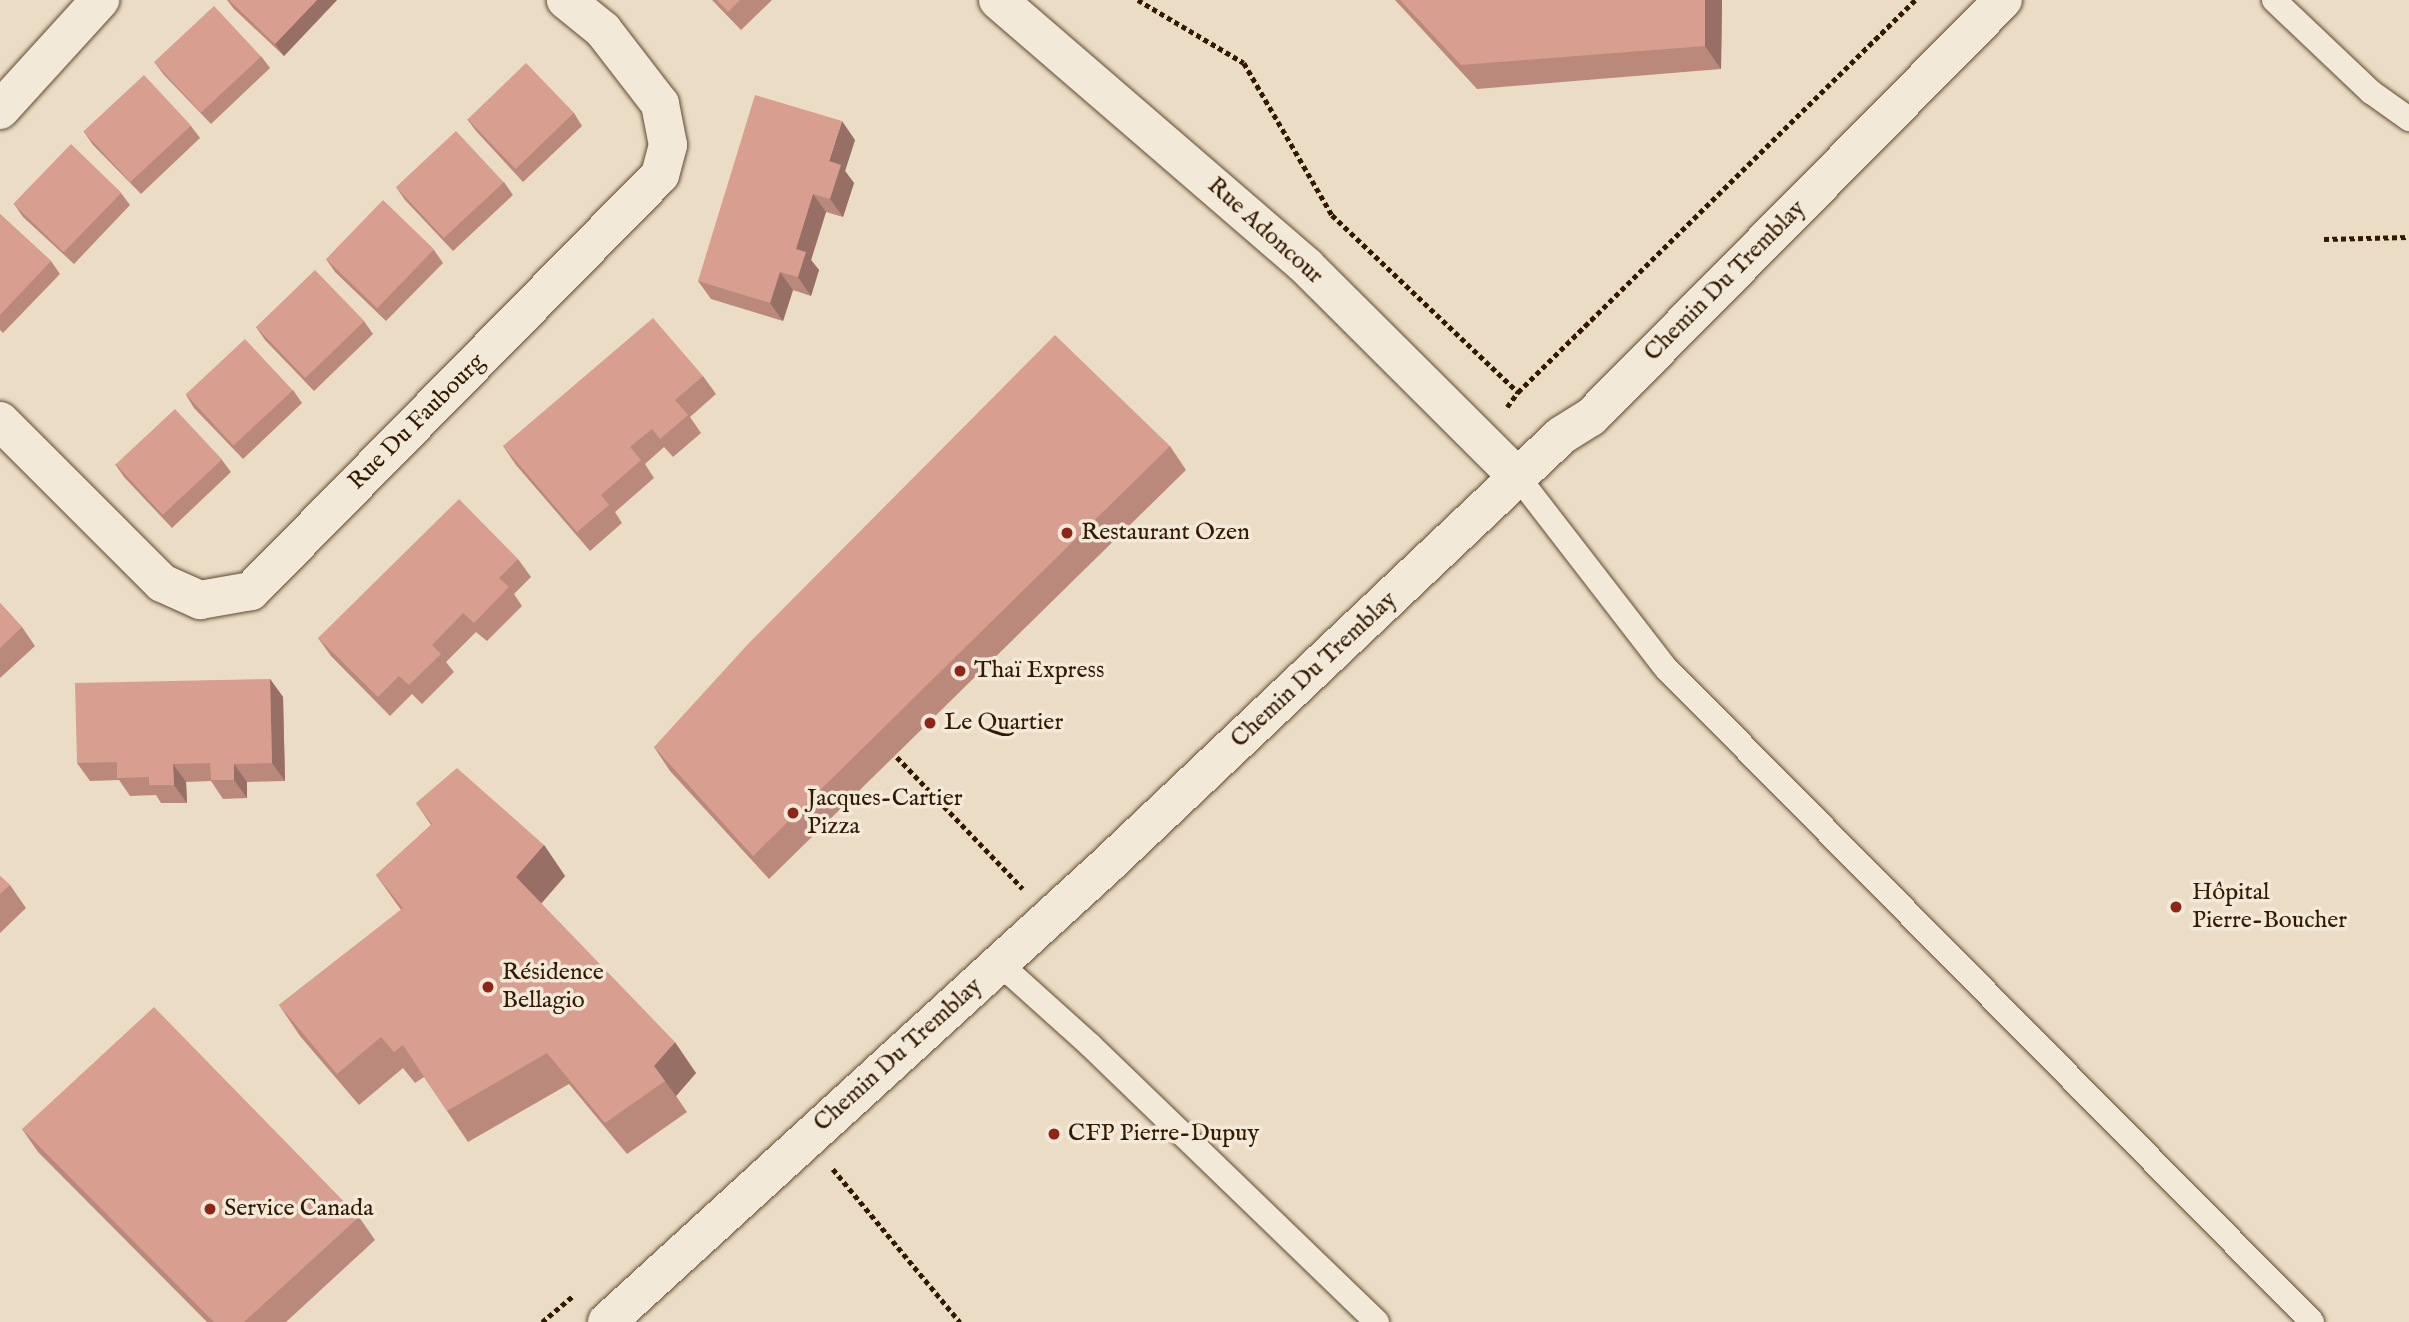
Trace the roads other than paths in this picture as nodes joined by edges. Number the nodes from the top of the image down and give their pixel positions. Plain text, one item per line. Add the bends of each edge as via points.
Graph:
1 (100, 0) edge
2 (566, 0) edge
3 (998, 0) edge
4 (2274, 0) edge
5 (1993, 3) edge
6 (0, 110) edge
7 (2409, 119) edge
8 (0, 421) edge
9 (1518, 477) junction
10 (999, 963) junction
11 (607, 1322) edge
12 (1377, 1322) edge
13 (2312, 1322) edge

1 - 6 street
2 - 8 street, Rue Du Faubourg via 603,30 660,104 668,145 660,175 251,591 200,600 162,583
3 - 9 street, Rue Adoncour via 1306,266
4 - 7 lane via 2371,92
5 - 9 street, Chemin Du Tremblay via 1591,417 1562,435
9 - 10 street, Chemin Du Tremblay
9 - 13 lane via 1664,666
10 - 11 street, Chemin Du Tremblay
10 - 12 lane

